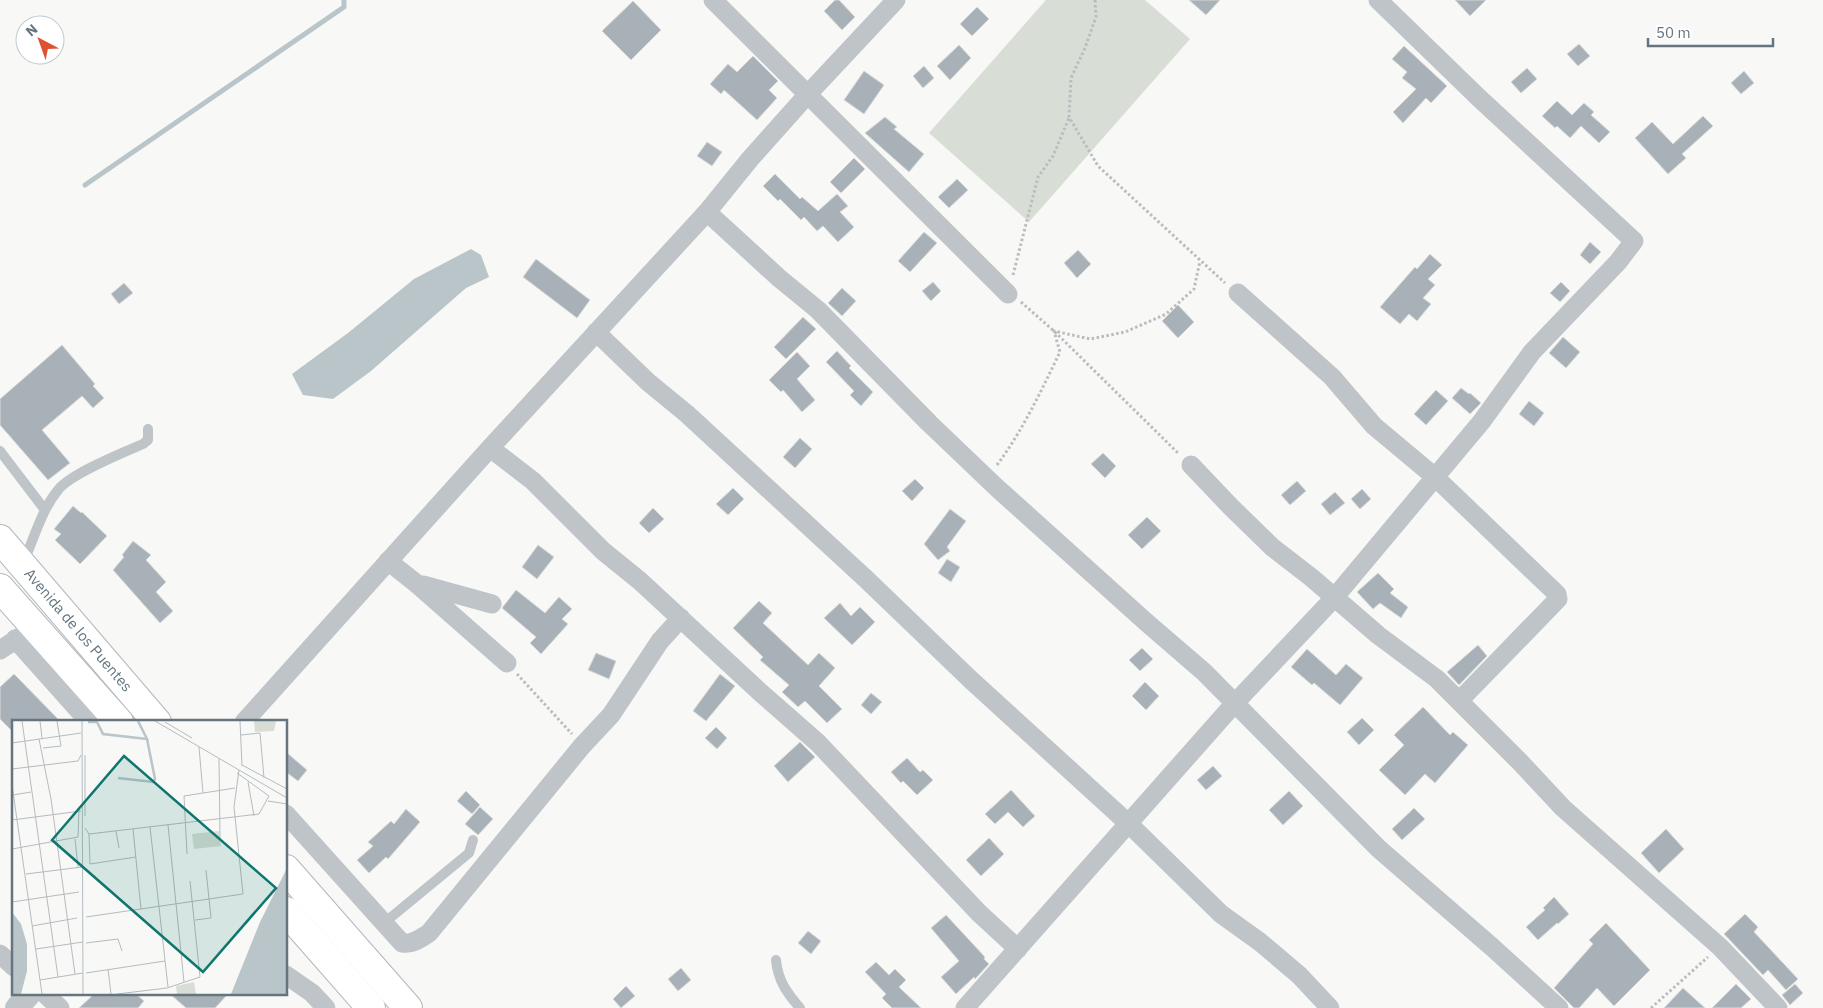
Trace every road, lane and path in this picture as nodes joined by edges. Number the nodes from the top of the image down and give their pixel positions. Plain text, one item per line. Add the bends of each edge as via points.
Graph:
1 (713, 0) edge
2 (896, 0) edge
3 (1095, 0) edge
4 (1378, 0) edge
5 (808, 94) junction
6 (1069, 117) junction
7 (707, 212) junction
8 (1200, 260) junction
9 (1010, 286) junction
10 (1238, 294) joint
11 (1054, 331) junction
12 (596, 332) junction
13 (148, 429) dead end
14 (490, 448) junction
15 (0, 451) edge
16 (1191, 465) joint
17 (1435, 477) junction
18 (987, 478) junction
19 (45, 510) junction
20 (0, 539) edge
21 (388, 561) junction
22 (23, 564) junction
23 (417, 584) junction
24 (0, 588) edge
25 (1334, 598) junction
26 (492, 604) dead end
27 (681, 618) junction
28 (17, 639) edge
29 (507, 663) joint
30 (1459, 701) junction
31 (1234, 704) junction
32 (87, 720) edge
33 (117, 720) edge
34 (155, 720) edge
35 (246, 720) edge
36 (582, 746) junction
37 (288, 816) edge
38 (1129, 824) junction
39 (473, 840) dead end
40 (288, 871) edge
41 (288, 913) edge
42 (384, 923) junction
43 (1720, 947) junction
44 (1018, 949) junction
45 (0, 954) edge
46 (776, 960) dead end
47 (12, 965) edge
48 (288, 976) edge
49 (27, 996) edge
50 (47, 996) edge
51 (369, 1007) edge
52 (17, 1008) edge
53 (60, 1008) edge
54 (326, 1008) edge
55 (408, 1008) edge
56 (800, 1008) edge
57 (965, 1008) edge
58 (1330, 1008) edge
59 (1559, 1008) edge
60 (1651, 1008) edge
61 (1778, 1008) edge

1 - 5 street
2 - 5 street
3 - 6 path via 1096,17 1071,78
4 - 17 street via 1634,241 1532,352 1482,421
5 - 7 street
5 - 9 street
6 - 8 path via 1098,166
6 - 9 path via 1053,156 1038,177
7 - 12 street
7 - 18 street via 818,310
8 - 10 path
8 - 11 path via 1194,289 1166,314 1125,332 1090,339
9 - 11 path via 1018,299
10 - 17 street via 1332,377 1374,426
11 - 16 path
11 - 18 path via 1060,352 1013,444
12 - 14 street
12 - 38 street
13 - 19 lane via 148,440 143,444 80,474 59,488
14 - 21 street
14 - 27 street via 533,481 603,550
15 - 19 lane
16 - 25 street via 1272,547
17 - 25 street
17 - 30 street via 1557,594 1558,599
18 - 31 street via 1204,672
19 - 22 lane
20 - 22 main road, Avenida de los Puentes
21 - 23 street
21 - 35 street
22 - 34 main road, Avenida de los Puentes
23 - 26 street
23 - 29 street
24 - 28 main road, Avenida de los Puentes
25 - 30 street via 1437,679
25 - 31 street
27 - 36 street via 655,648 611,715
27 - 44 street via 818,743 972,906
28 - 32 street
28 - 33 main road, Avenida de los Puentes
29 - 36 path
30 - 43 street via 1563,808
31 - 38 street
31 - 59 street via 1379,849
36 - 42 street via 429,932 414,941 402,943
37 - 42 street
38 - 44 street
38 - 58 street via 1221,914 1260,942
39 - 42 lane via 469,853
40 - 55 main road
41 - 51 main road
43 - 60 path
43 - 61 street
44 - 57 street
45 - 47 street
46 - 56 lane via 777,974
48 - 54 street via 312,993
49 - 52 street
50 - 53 street

